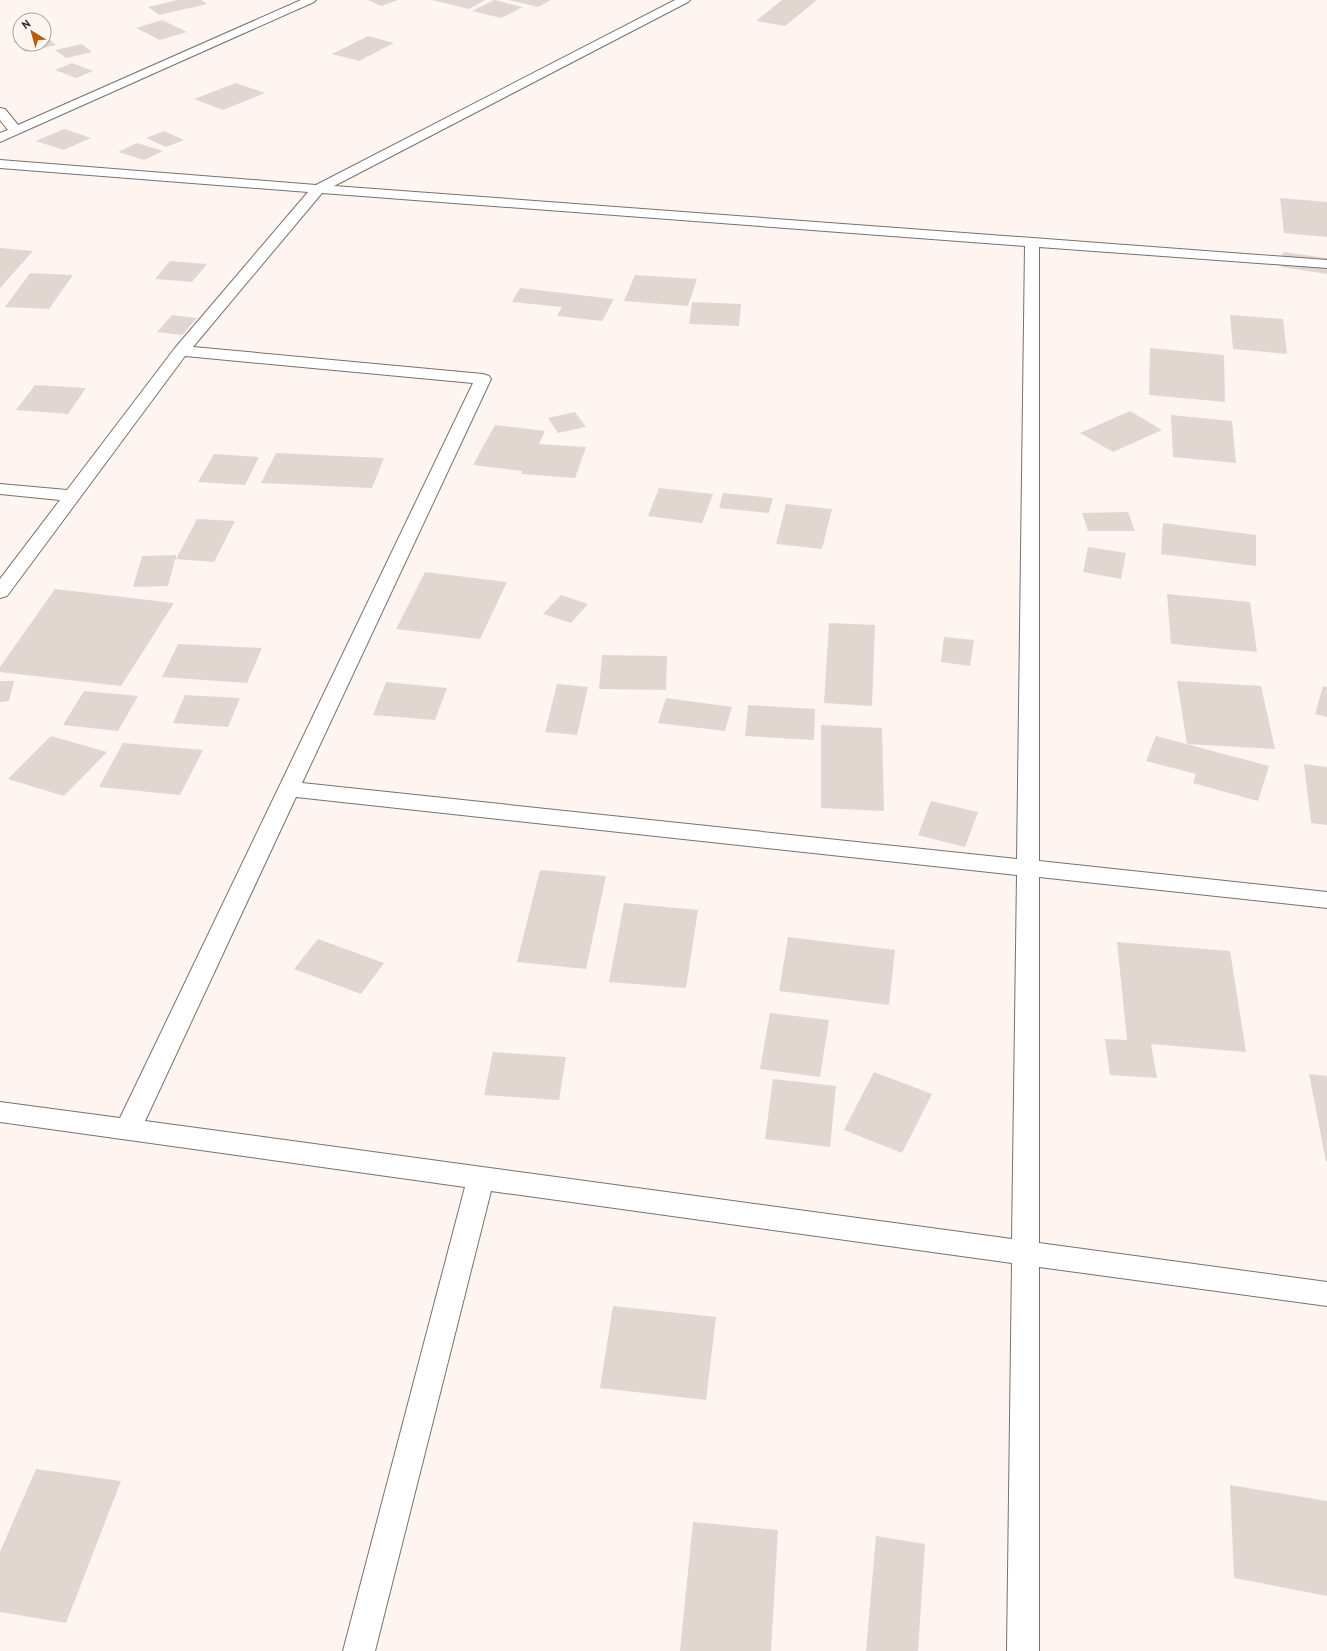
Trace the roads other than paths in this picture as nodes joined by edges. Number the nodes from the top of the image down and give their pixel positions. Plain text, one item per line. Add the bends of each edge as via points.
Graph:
1 (310, 0) edge
2 (684, 0) edge
3 (292, 3) edge
4 (0, 112) edge
5 (16, 131) junction
6 (0, 138) edge
7 (0, 164) edge
8 (318, 189) junction
9 (1032, 242) junction
10 (1327, 264) edge
11 (181, 351) junction
12 (0, 489) edge
13 (73, 496) junction
14 (0, 592) edge
15 (290, 789) junction
16 (1028, 868) junction
17 (1327, 900) edge
18 (0, 1112) edge
19 (128, 1129) junction
20 (481, 1178) junction
21 (1025, 1252) junction
22 (1327, 1294) edge
23 (359, 1651) edge
24 (1023, 1651) edge

1 - 3 street
2 - 8 street
3 - 5 street
4 - 5 street
5 - 6 street
7 - 8 street
8 - 9 street
8 - 11 street
9 - 10 street
9 - 16 street
11 - 13 street
11 - 15 street via 483,379
12 - 13 street
13 - 14 street
15 - 16 street
15 - 19 street
16 - 17 street
16 - 21 street
18 - 19 street
19 - 20 street
20 - 21 street
20 - 23 street
21 - 22 street
21 - 24 street

